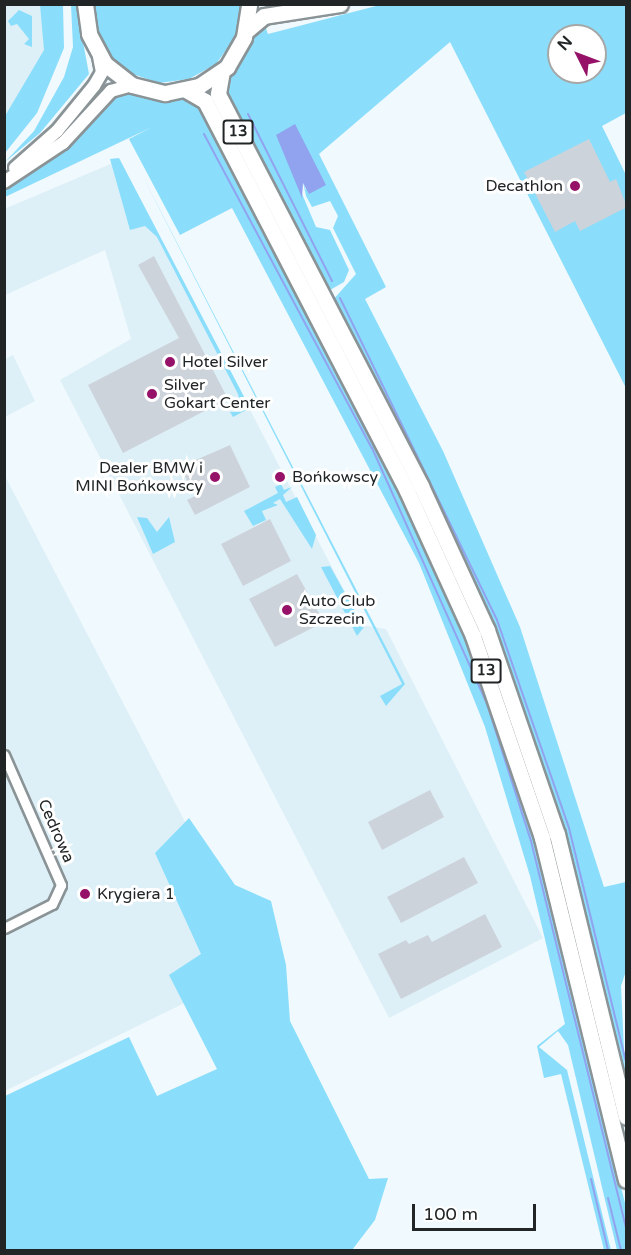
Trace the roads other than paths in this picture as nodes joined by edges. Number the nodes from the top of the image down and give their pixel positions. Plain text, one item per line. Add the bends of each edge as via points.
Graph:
1 (85, 4) edge
2 (249, 4) edge
3 (340, 4) edge
4 (246, 31) junction
5 (99, 57) junction
6 (222, 71) junction
7 (132, 85) junction
8 (186, 90) junction
9 (4, 175) edge
10 (4, 182) edge
11 (4, 755) edge
12 (4, 928) edge
13 (627, 1117) edge
14 (627, 1180) edge

1 - 5 main road via 87,28
2 - 4 main road, 13
3 - 4 main road via 264,16
4 - 6 main road, 13
5 - 7 main road
5 - 9 street via 102,72 94,86 46,143
6 - 8 main road
6 - 13 main road, 13 via 218,94 421,486 487,630 556,834
7 - 8 main road via 158,92
7 - 10 street via 111,91 63,143
8 - 14 main road, 13 via 205,101 407,491 473,636 542,838
11 - 12 street, Cedrowa via 61,885 47,908

